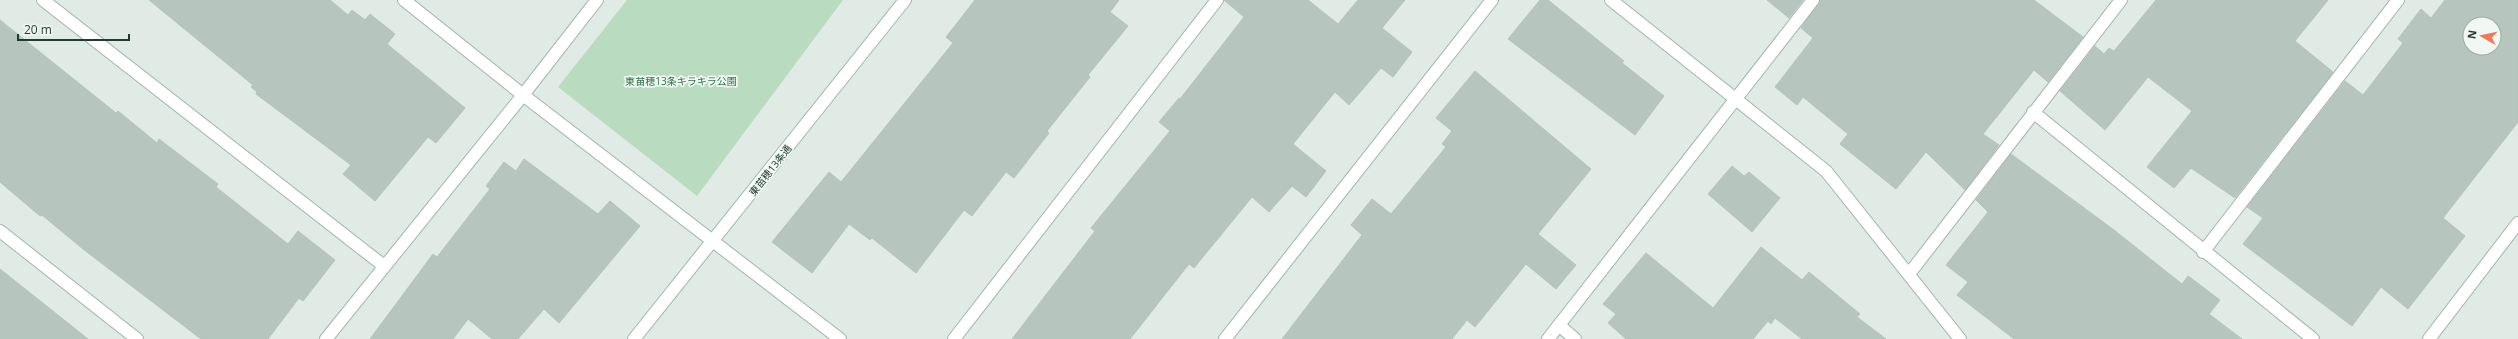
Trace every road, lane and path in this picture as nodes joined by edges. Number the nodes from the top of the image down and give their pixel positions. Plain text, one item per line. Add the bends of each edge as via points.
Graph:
1 (43, 0) edge
2 (404, 0) edge
3 (597, 0) edge
4 (905, 0) edge
5 (1217, 0) edge
6 (1492, 0) edge
7 (1611, 0) edge
8 (1813, 0) edge
9 (2121, 0) edge
10 (2398, 0) edge
11 (523, 96) junction
12 (1735, 100) junction
13 (2033, 112) junction
14 (2518, 223) edge
15 (0, 231) edge
16 (714, 241) junction
17 (2203, 252) junction
18 (384, 266) junction
19 (1909, 274) junction
20 (1559, 325) junction
21 (137, 339) edge
22 (326, 339) edge
23 (634, 339) edge
24 (840, 339) edge
25 (954, 339) edge
26 (1225, 339) edge
27 (1548, 339) edge
28 (1576, 339) edge
29 (1960, 339) edge
30 (2313, 339) edge
31 (2429, 339) edge

1 - 18 street
2 - 11 street
3 - 11 street
4 - 16 street, 東苗穂13条通
5 - 25 street
6 - 26 street
7 - 12 street
8 - 12 street
9 - 13 street
10 - 17 street
11 - 16 street
11 - 18 street
12 - 19 street via 1826,172
12 - 20 street
13 - 17 street
13 - 19 street
14 - 31 street
15 - 21 street
16 - 23 street, 東苗穂13条通
16 - 24 street
17 - 30 street
18 - 22 street
19 - 29 street
20 - 27 street
20 - 28 street

